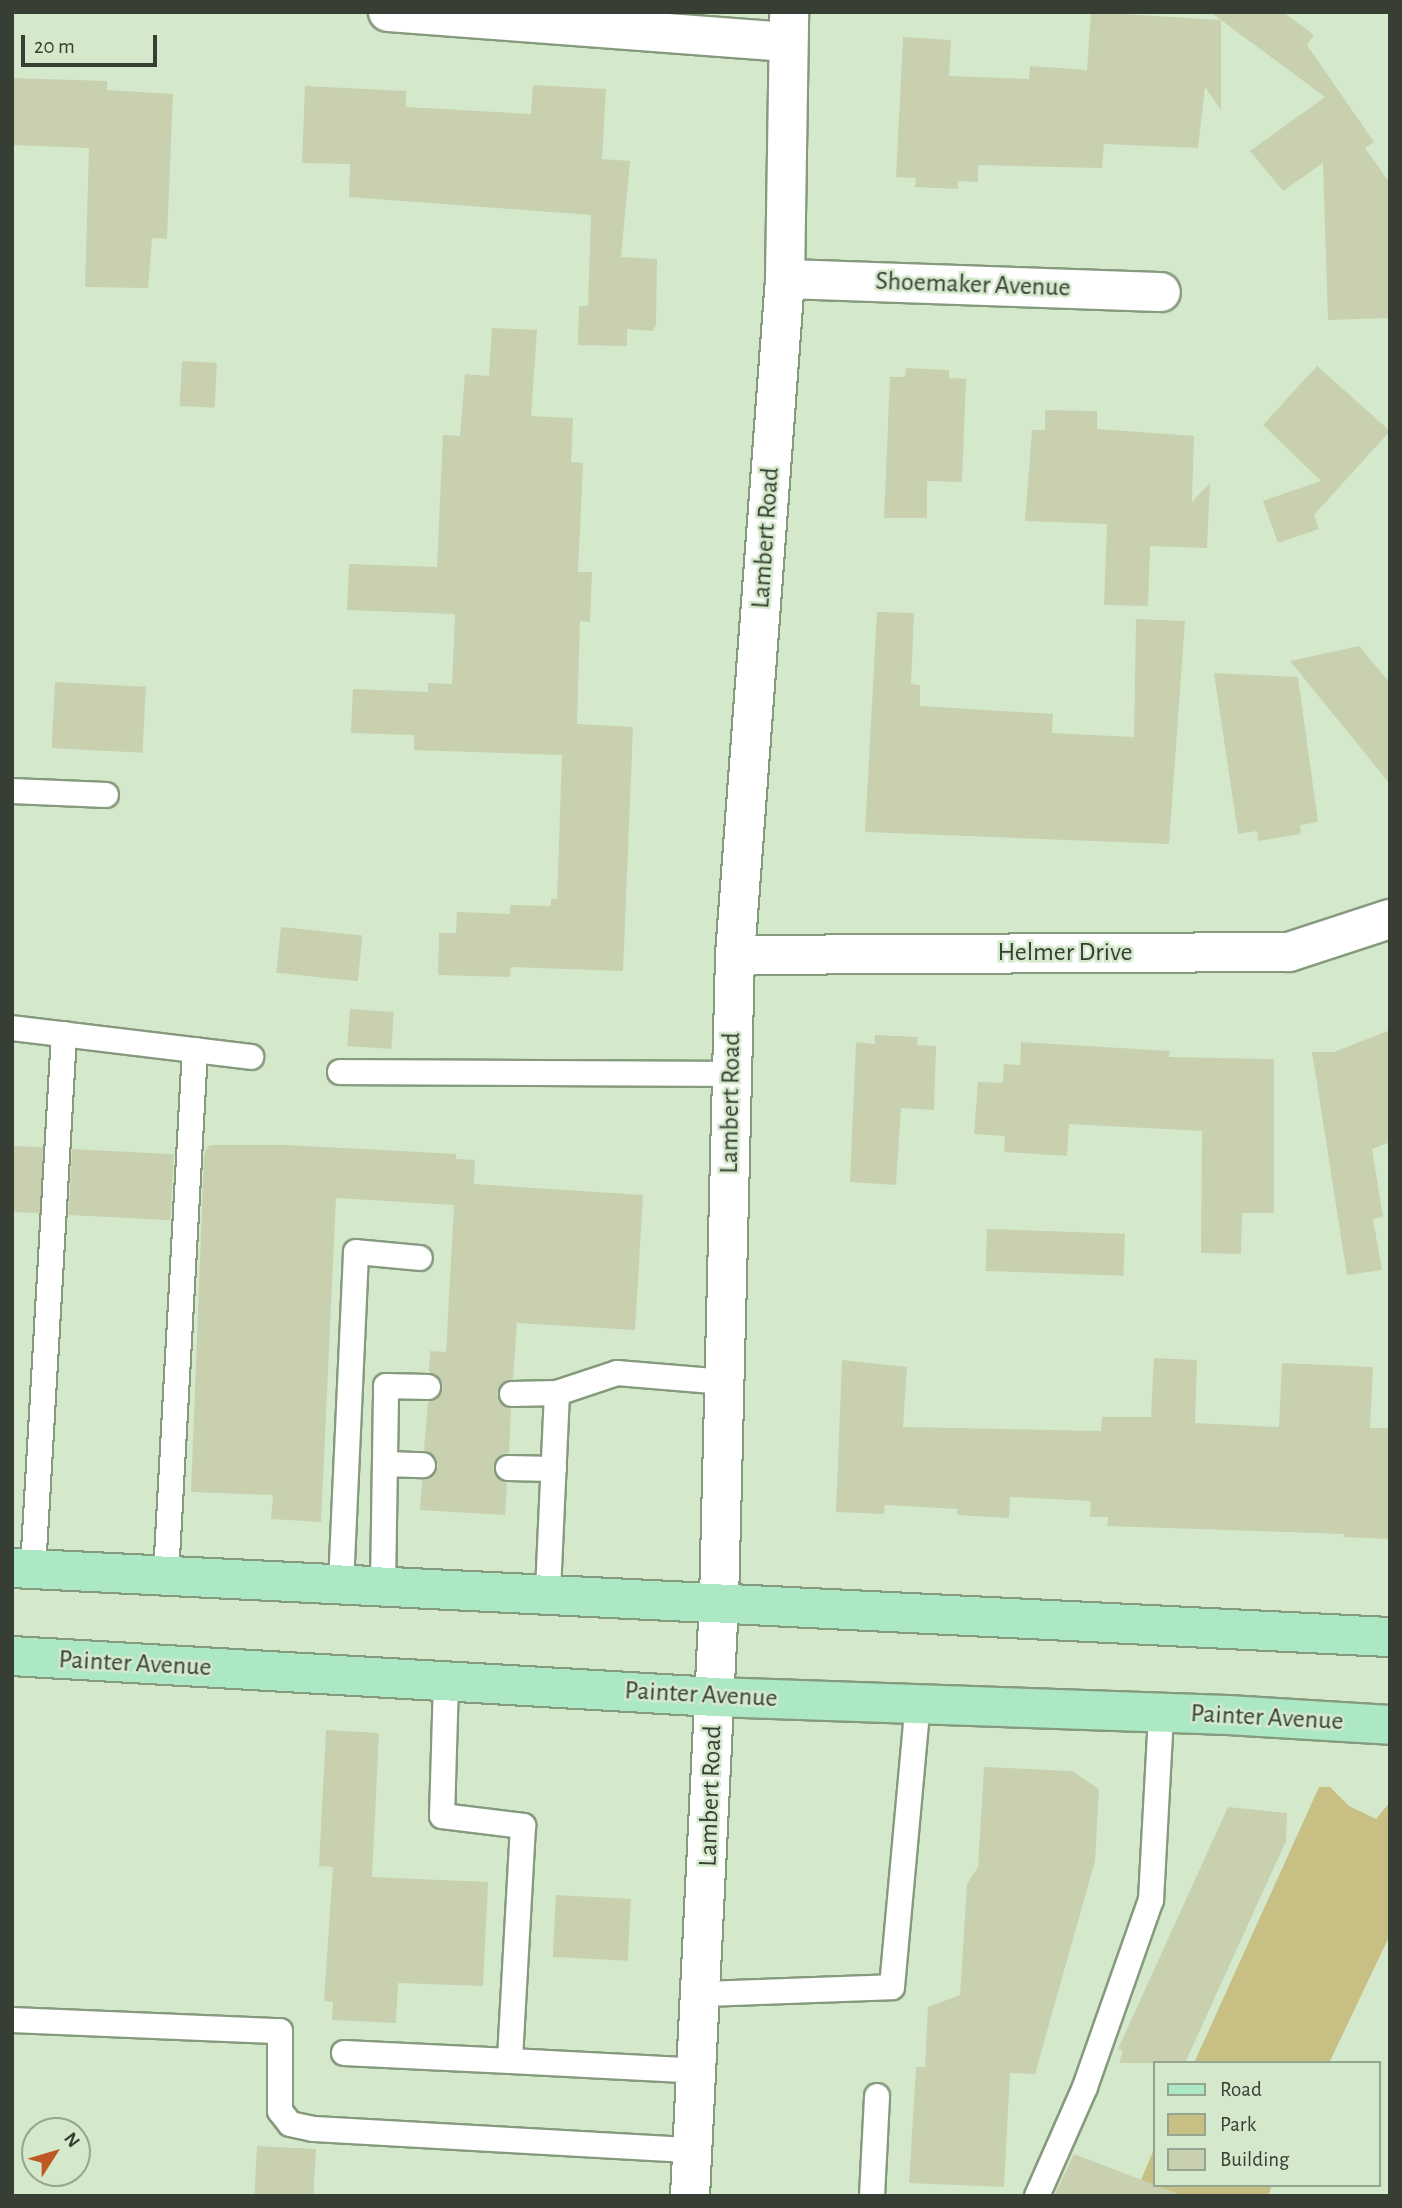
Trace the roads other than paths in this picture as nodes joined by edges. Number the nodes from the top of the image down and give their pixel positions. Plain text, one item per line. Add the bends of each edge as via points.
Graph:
1 (388, 12) edge
2 (789, 27) edge
3 (785, 279) junction
4 (1161, 292) dead end
5 (12, 791) edge
6 (106, 795) dead end
7 (1390, 919) edge
8 (735, 955) junction
9 (12, 1028) edge
10 (64, 1034) junction
11 (195, 1050) junction
12 (251, 1057) dead end
13 (340, 1072) dead end
14 (732, 1074) junction
15 (420, 1258) dead end
16 (724, 1382) junction
17 (428, 1387) dead end
18 (557, 1393) junction
19 (512, 1394) dead end
20 (386, 1464) junction
21 (423, 1465) dead end
22 (508, 1468) dead end
23 (554, 1469) junction
24 (23, 1569) edge
25 (166, 1575) junction
26 (341, 1584) junction
27 (383, 1587) junction
28 (548, 1594) junction
29 (719, 1601) junction
30 (1390, 1637) edge
31 (12, 1656) edge
32 (446, 1682) junction
33 (715, 1697) junction
34 (918, 1704) junction
35 (1161, 1713) junction
36 (1390, 1725) edge
37 (703, 1994) junction
38 (12, 2020) edge
39 (344, 2053) dead end
40 (510, 2061) junction
41 (698, 2071) junction
42 (877, 2096) dead end
43 (693, 2150) junction
44 (690, 2196) edge
45 (872, 2196) edge
46 (1037, 2196) edge

1 - 2 main road
2 - 3 main road, Lambert Road
3 - 4 main road, Shoemaker Avenue
3 - 8 main road, Lambert Road
5 - 6 lane
7 - 8 main road, Helmer Drive via 1289,952
8 - 14 main road, Lambert Road
9 - 10 lane
10 - 11 lane
10 - 24 lane
11 - 12 lane
11 - 25 lane
13 - 14 lane
14 - 16 main road, Lambert Road
15 - 26 lane via 356,1251
16 - 18 lane via 617,1373
16 - 29 main road, Lambert Road
17 - 20 lane via 386,1386
18 - 19 lane
18 - 23 lane
20 - 21 lane
20 - 27 lane
22 - 23 lane
23 - 28 lane
24 - 25 main road
25 - 26 main road
26 - 27 main road
27 - 28 main road
28 - 29 main road
29 - 30 main road
29 - 33 main road, Lambert Road
31 - 32 main road, Painter Avenue
32 - 33 main road, Painter Avenue
32 - 40 lane via 442,1816 523,1826
33 - 34 main road, Painter Avenue
33 - 37 main road, Lambert Road
34 - 35 main road, Painter Avenue
34 - 37 lane via 892,1987
35 - 36 main road, Painter Avenue
35 - 46 lane via 1151,1900 1085,2087
37 - 41 main road, Lambert Road
38 - 43 lane via 281,2031 280,2111 290,2124 313,2129
39 - 40 lane
40 - 41 lane
41 - 43 main road, Lambert Road
42 - 45 lane
43 - 44 main road, Lambert Road

